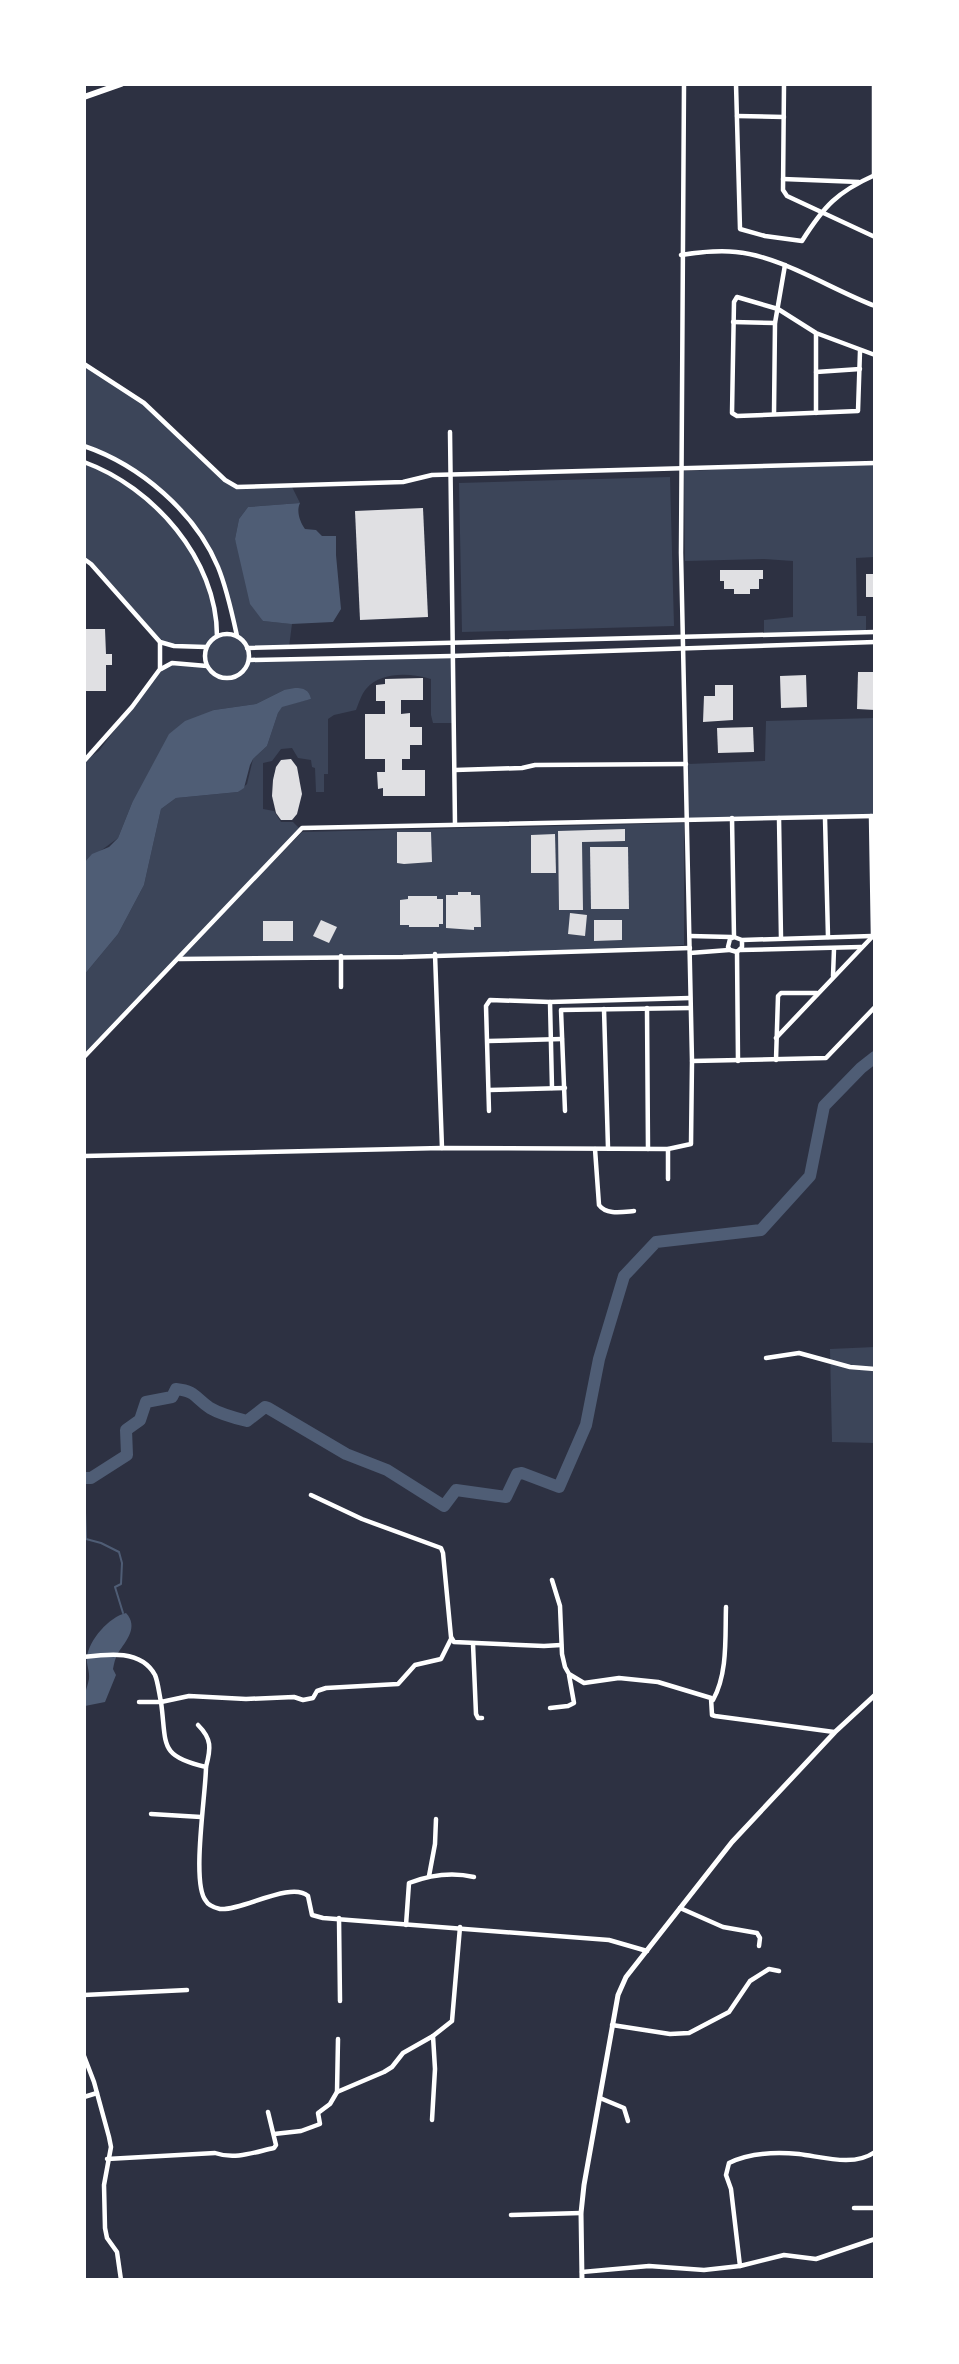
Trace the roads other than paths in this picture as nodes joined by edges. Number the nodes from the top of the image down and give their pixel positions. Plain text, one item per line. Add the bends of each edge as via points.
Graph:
1 (121, 84) edge
2 (684, 84) edge
3 (736, 84) edge
4 (784, 84) edge
5 (874, 84) edge
6 (84, 97) edge
7 (737, 116) junction
8 (784, 117) junction
9 (874, 175) edge
10 (783, 179) junction
11 (860, 182) junction
12 (822, 210) junction
13 (875, 237) edge
14 (681, 255) junction
15 (785, 265) junction
16 (875, 306) edge
17 (778, 309) junction
18 (733, 322) junction
19 (775, 323) junction
20 (816, 333) junction
21 (860, 351) junction
22 (875, 355) edge
23 (84, 364) edge
24 (860, 369) junction
25 (816, 372) junction
26 (774, 413) junction
27 (816, 413) junction
28 (450, 432) dead end
29 (84, 446) edge
30 (84, 462) edge
31 (875, 463) edge
32 (680, 469) junction
33 (450, 475) junction
34 (84, 559) edge
35 (875, 632) edge
36 (217, 636) junction
37 (237, 636) junction
38 (682, 638) junction
39 (160, 642) junction
40 (875, 642) edge
41 (452, 643) junction
42 (206, 647) junction
43 (247, 648) junction
44 (683, 649) junction
45 (452, 656) junction
46 (249, 660) junction
47 (207, 666) junction
48 (160, 669) junction
49 (84, 761) edge
50 (686, 764) junction
51 (455, 770) junction
52 (873, 816) edge
53 (732, 818) junction
54 (779, 818) junction
55 (825, 818) junction
56 (687, 819) junction
57 (455, 824) junction
58 (690, 936) junction
59 (874, 936) edge
60 (734, 937) junction
61 (828, 937) junction
62 (781, 938) junction
63 (742, 940) junction
64 (862, 947) junction
65 (834, 949) junction
66 (730, 950) junction
67 (690, 951) junction
68 (739, 951) junction
69 (435, 954) junction
70 (341, 956) junction
71 (178, 959) junction
72 (833, 977) junction
73 (341, 986) dead end
74 (818, 992) junction
75 (690, 998) junction
76 (629, 1000) junction
77 (550, 1002) junction
78 (690, 1007) junction
79 (875, 1007) edge
80 (647, 1008) junction
81 (604, 1009) junction
82 (629, 1009) junction
83 (776, 1038) junction
84 (562, 1039) junction
85 (551, 1040) junction
86 (488, 1041) junction
87 (84, 1057) edge
88 (776, 1060) junction
89 (738, 1061) junction
90 (692, 1062) junction
91 (552, 1088) junction
92 (565, 1088) junction
93 (489, 1090) junction
94 (489, 1111) dead end
95 (565, 1111) dead end
96 (442, 1148) junction
97 (608, 1148) junction
98 (595, 1149) junction
99 (648, 1149) junction
100 (668, 1149) junction
101 (84, 1156) edge
102 (668, 1180) dead end
103 (634, 1211) dead end
104 (766, 1357) dead end
105 (875, 1369) edge
106 (311, 1495) dead end
107 (552, 1580) dead end
108 (726, 1607) dead end
109 (451, 1639) junction
110 (472, 1644) junction
111 (561, 1645) junction
112 (84, 1657) edge
113 (569, 1674) junction
114 (875, 1695) edge
115 (713, 1700) junction
116 (139, 1702) dead end
117 (161, 1702) junction
118 (550, 1708) dead end
119 (482, 1718) dead end
120 (198, 1725) dead end
121 (835, 1732) junction
122 (206, 1767) junction
123 (151, 1814) dead end
124 (201, 1817) junction
125 (436, 1819) dead end
126 (429, 1876) junction
127 (474, 1877) dead end
128 (680, 1908) junction
129 (339, 1918) junction
130 (406, 1925) junction
131 (460, 1927) junction
132 (759, 1946) dead end
133 (647, 1951) junction
134 (779, 1971) dead end
135 (187, 1990) dead end
136 (84, 1995) edge
137 (340, 2001) dead end
138 (612, 2025) junction
139 (433, 2036) junction
140 (338, 2039) dead end
141 (84, 2056) edge
142 (87, 2071) edge
143 (337, 2092) junction
144 (97, 2093) junction
145 (84, 2097) edge
146 (600, 2098) junction
147 (268, 2112) dead end
148 (432, 2120) dead end
149 (628, 2121) dead end
150 (274, 2134) junction
151 (875, 2152) edge
152 (107, 2159) junction
153 (854, 2208) dead end
154 (875, 2208) edge
155 (580, 2213) junction
156 (511, 2215) dead end
157 (875, 2239) edge
158 (740, 2266) junction
159 (582, 2272) junction
160 (121, 2280) edge
161 (582, 2280) edge

1 - 6 main road
2 - 14 street
3 - 7 street
4 - 8 street
5 - 9 street
7 - 8 street
7 - 12 street via 740,229 800,242
8 - 10 street
9 - 11 street
10 - 11 street
10 - 12 street via 787,195
11 - 12 street
12 - 13 street
14 - 15 street via 739,252
14 - 32 street
15 - 16 street
15 - 17 street
17 - 18 street via 737,297
17 - 19 street
17 - 20 street
18 - 19 street
18 - 26 street via 732,412 737,416
19 - 26 street
20 - 21 street
20 - 25 street
21 - 22 street
21 - 24 street
23 - 33 street via 144,402 237,487 403,482
24 - 25 street
24 - 27 street via 858,411
25 - 27 street
26 - 27 street
28 - 33 street
29 - 37 street via 138,472 166,495 196,530 218,566
30 - 36 street via 140,492 182,538 204,575
31 - 32 street
32 - 33 street
32 - 38 street
33 - 41 street
34 - 39 street
35 - 38 street
36 - 37 street
36 - 42 street
37 - 43 street
38 - 41 street
38 - 44 street
39 - 42 street
39 - 48 street
40 - 44 street
41 - 43 street
41 - 45 street
42 - 47 street
43 - 46 street
44 - 45 street
44 - 50 street
45 - 46 street
45 - 51 street
46 - 47 street via 233,677 218,676
47 - 48 street via 172,663
48 - 49 street
50 - 51 street
50 - 56 street
51 - 57 street
52 - 55 street
52 - 59 street
53 - 54 street
53 - 56 street
53 - 60 street
54 - 55 street
54 - 62 street
55 - 61 street
56 - 57 street
56 - 58 street
57 - 71 street via 302,828
58 - 60 street
58 - 67 street
59 - 61 street
59 - 64 street
60 - 63 street
60 - 66 street via 728,943
61 - 62 street
62 - 63 street
63 - 68 street
64 - 65 street
64 - 72 street
65 - 68 street
65 - 72 street
66 - 67 street
66 - 68 street
67 - 69 street
67 - 75 street
68 - 89 street
69 - 70 street
69 - 96 street
70 - 71 street
70 - 73 street
71 - 87 street
72 - 74 street
74 - 83 street
74 - 83 street via 778,996
75 - 76 street
75 - 78 street
76 - 77 street
76 - 82 street
77 - 85 street
77 - 86 street via 490,1000 486,1006
78 - 80 street
78 - 90 street
79 - 88 street via 827,1058
80 - 82 street
80 - 99 street
81 - 82 street
81 - 84 street via 561,1010
81 - 97 street
83 - 88 street
84 - 85 street
84 - 92 street
85 - 86 street
85 - 91 street
86 - 93 street
88 - 89 street
89 - 90 street
90 - 100 street via 692,1142
91 - 92 street
91 - 93 street
92 - 95 street
93 - 94 street
96 - 98 street
96 - 101 street
97 - 98 street
97 - 99 street
98 - 103 street via 598,1205 610,1212
99 - 100 street
100 - 102 street
104 - 105 street via 799,1353
106 - 109 street via 441,1548
107 - 111 street via 560,1606
108 - 115 street via 725,1650
109 - 110 street
109 - 117 street via 441,1658 415,1665 398,1684 326,1688 309,1699 189,1696
110 - 111 street
110 - 119 street via 476,1714
111 - 113 street
112 - 117 street via 128,1655 148,1666 155,1675
113 - 115 street via 584,1683 619,1678 658,1682
113 - 118 street via 575,1703
114 - 121 street
115 - 121 street via 715,1716
116 - 117 street
117 - 122 street via 169,1750 178,1759
120 - 122 street via 210,1740
121 - 128 street via 732,1842
122 - 124 street
123 - 124 street
124 - 129 street via 200,1883 206,1902 220,1909 296,1891 308,1896 314,1916
125 - 126 street
126 - 127 street
126 - 130 street via 409,1883
128 - 132 street via 723,1927 757,1933
128 - 133 street
129 - 130 street
129 - 137 street
130 - 131 street
131 - 133 street via 610,1940
131 - 139 street via 452,2021
133 - 138 street via 621,1985
134 - 138 street via 769,1969 753,1978 729,2012 689,2033
135 - 136 street
138 - 146 street
139 - 143 street via 403,2053 384,2072
139 - 148 street
140 - 143 street
141 - 142 street
142 - 144 street
143 - 150 street via 318,2113 320,2124
144 - 145 street
144 - 152 street via 111,2147
146 - 149 street via 624,2108
146 - 155 street
147 - 150 street
150 - 152 street via 276,2147 251,2154
151 - 158 street via 863,2159 770,2154 729,2163 726,2175
152 - 160 street via 105,2228 117,2252
153 - 154 street
155 - 156 street
155 - 159 street
157 - 158 street via 816,2259 784,2255
158 - 159 street
159 - 161 street

